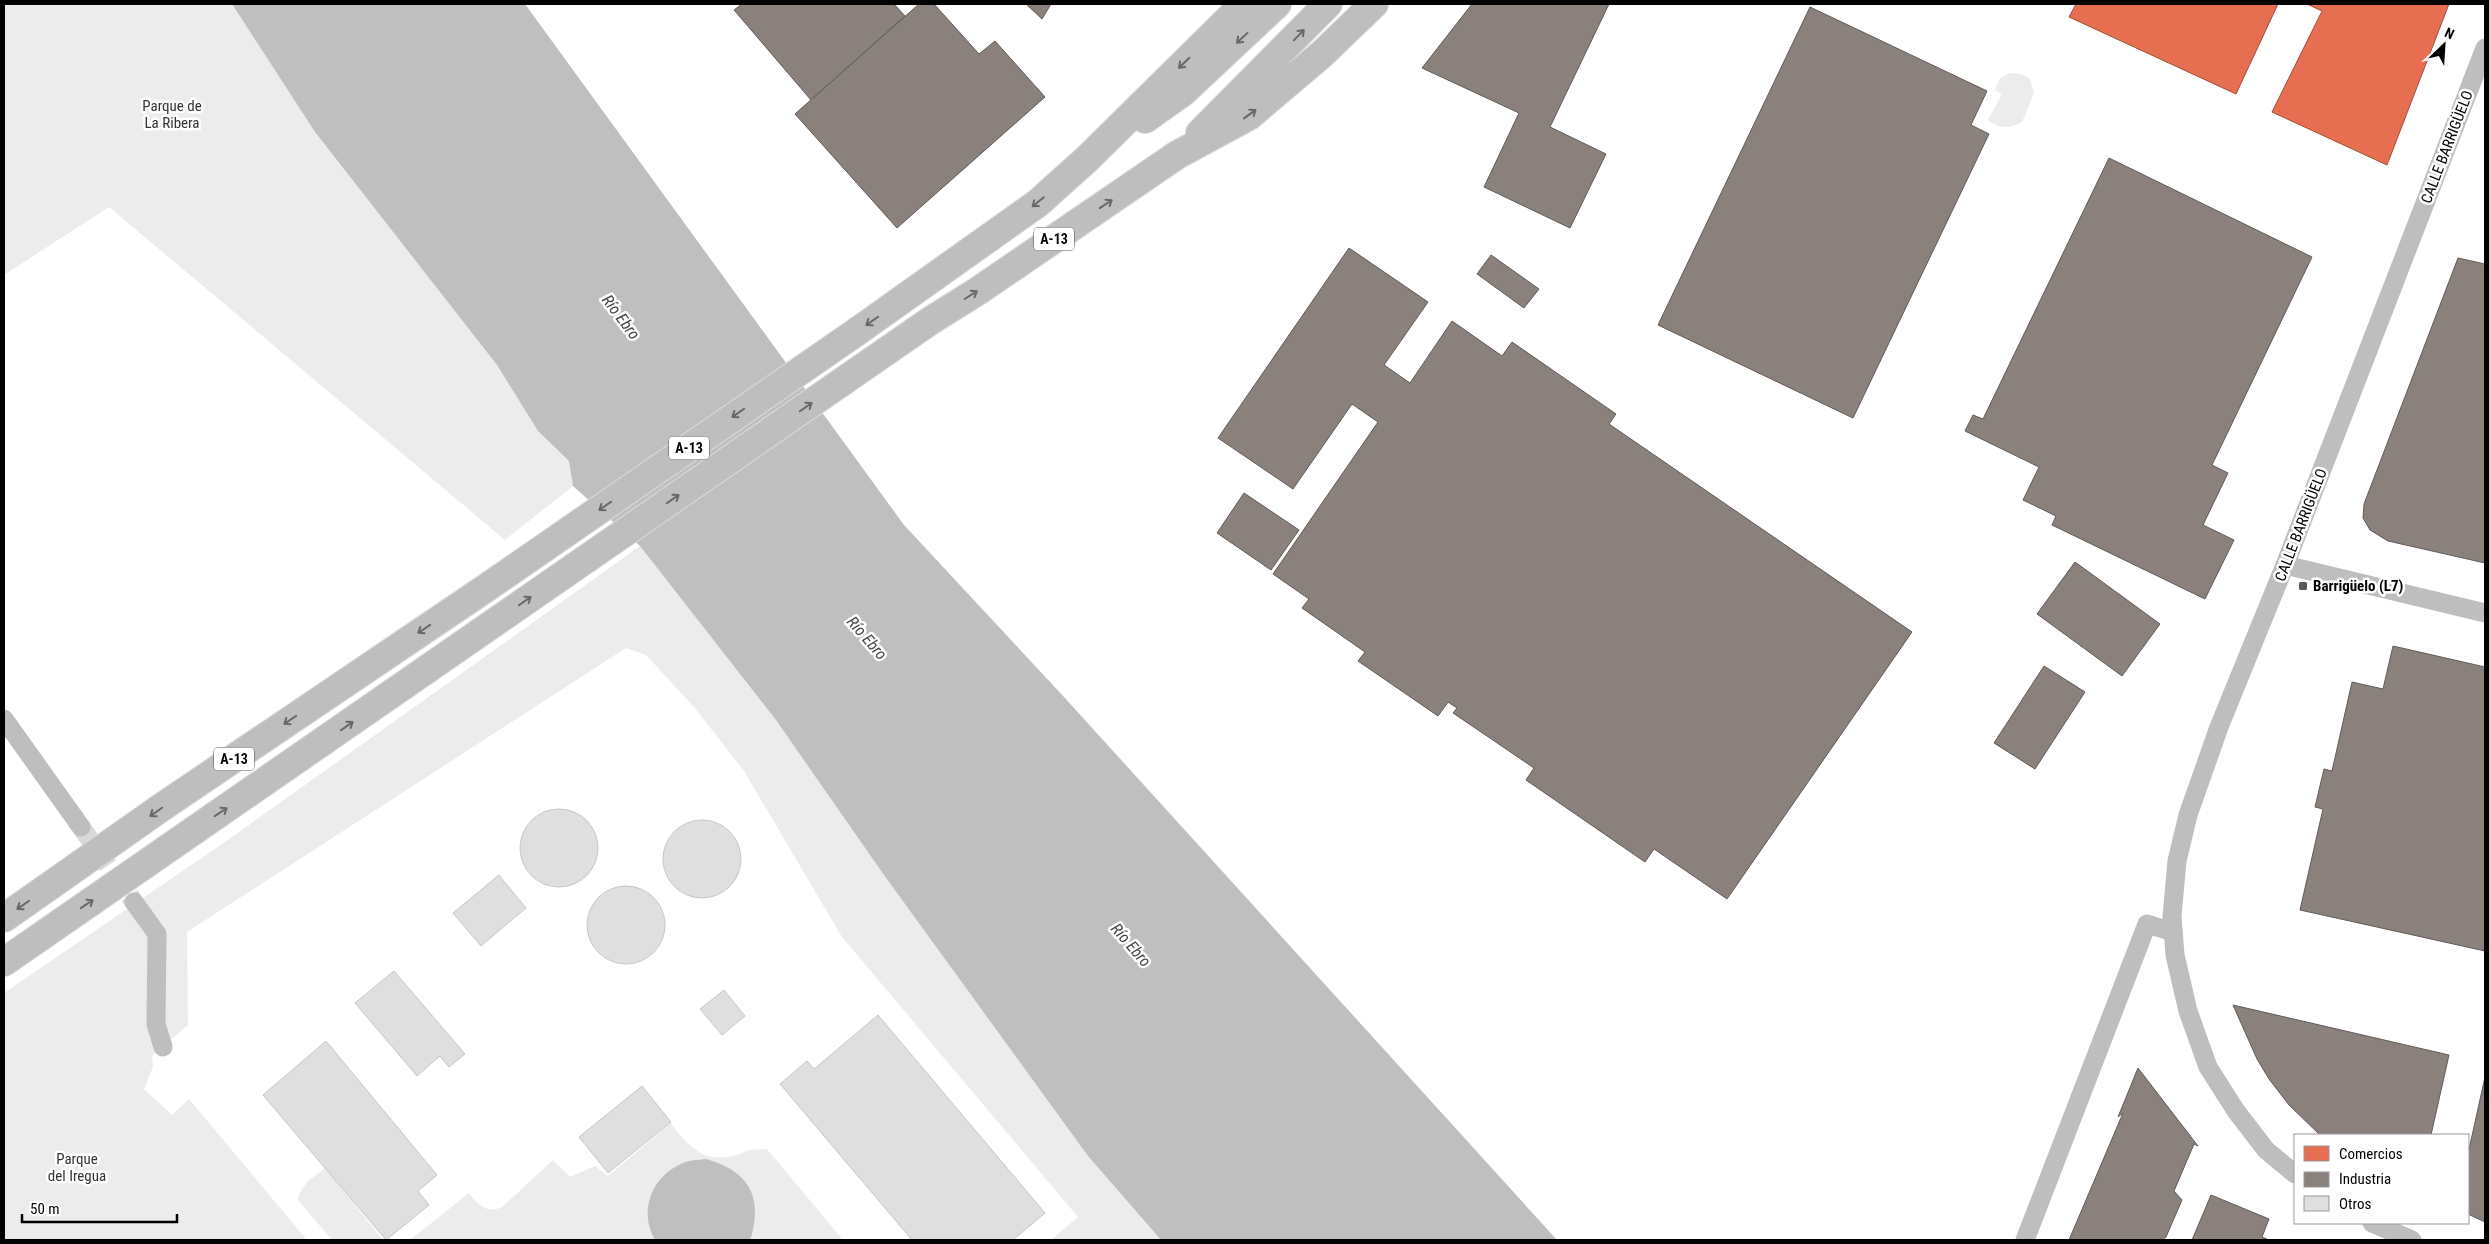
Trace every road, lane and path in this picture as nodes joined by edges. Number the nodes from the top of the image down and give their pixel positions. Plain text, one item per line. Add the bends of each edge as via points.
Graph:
1 (1244, 4) edge
2 (1277, 4) edge
3 (1328, 4) edge
4 (1374, 4) edge
5 (2485, 48) edge
6 (1177, 155) junction
7 (1088, 158) junction
8 (2285, 565) junction
9 (2485, 613) edge
10 (4, 719) edge
11 (81, 827) tunnel mouth
12 (134, 902) tunnel mouth
13 (4, 918) edge
14 (2173, 932) junction
15 (4, 962) edge
16 (163, 1047) dead end
17 (2294, 1173) edge
18 (2374, 1224) edge
19 (2026, 1240) edge
20 (2412, 1240) edge

1 -> 7 highway
2 -> 7 highway, A-13 via 1183,92
6 -> 3 highway, A-13
6 -> 4 highway via 1249,116 1322,54
5 - 8 street, CALLE BARRIGÜELO
15 -> 6 highway, A-13 via 930,321
7 -> 13 highway, A-13 via 1038,202 911,292
8 - 9 street
8 - 14 street, CALLE BARRIGÜELO via 2219,726 2188,815 2177,861
10 - 11 street
12 - 16 street via 158,934 156,1024
14 - 17 street, CALLE BARRIGÜELO via 2188,1012 2208,1067 2266,1150
14 - 19 street via 2147,924
18 - 20 street

